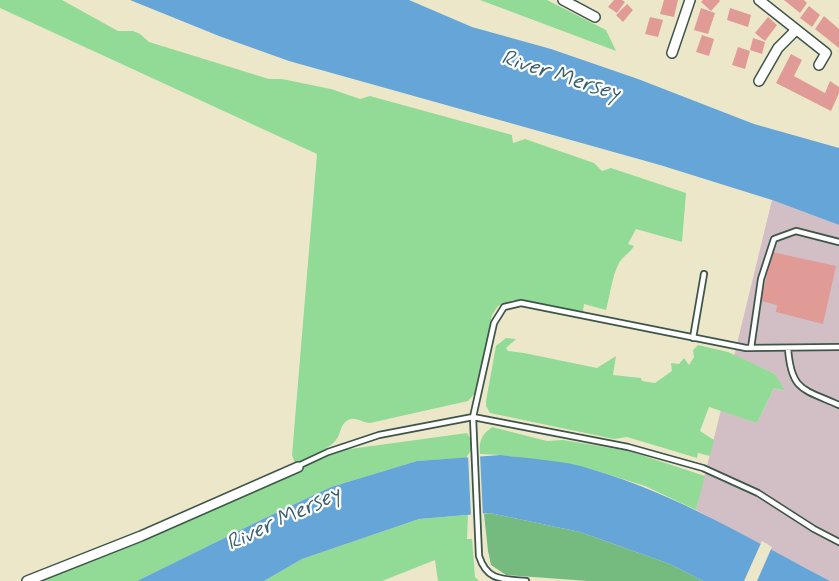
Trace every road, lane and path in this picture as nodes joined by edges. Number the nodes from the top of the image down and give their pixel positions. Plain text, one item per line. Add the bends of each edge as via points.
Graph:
1 (563, 0) edge
2 (585, 0) edge
3 (690, 0) edge
4 (759, 0) edge
5 (578, 9) junction
6 (595, 17) dead end
7 (796, 30) junction
8 (672, 53) dead end
9 (819, 65) dead end
10 (759, 81) dead end
11 (839, 242) edge
12 (704, 274) dead end
13 (693, 338) junction
14 (839, 347) edge
15 (752, 348) junction
16 (788, 348) junction
17 (839, 405) edge
18 (473, 417) junction
19 (298, 466) joint
20 (839, 542) edge
21 (27, 581) edge
22 (526, 581) edge

1 - 5 street
2 - 5 street
3 - 8 street
4 - 7 street
5 - 6 street
7 - 9 street via 826,53
7 - 10 street via 778,48
11 - 15 lane via 796,231 774,239 761,279
12 - 13 lane
13 - 15 lane
13 - 18 lane via 521,303 504,307 494,322
14 - 16 lane
15 - 16 lane
16 - 17 lane via 792,378 805,390
18 - 19 lane via 379,435
18 - 20 lane via 628,447 703,468 758,493
18 - 22 lane via 483,569 493,577
19 - 21 street

